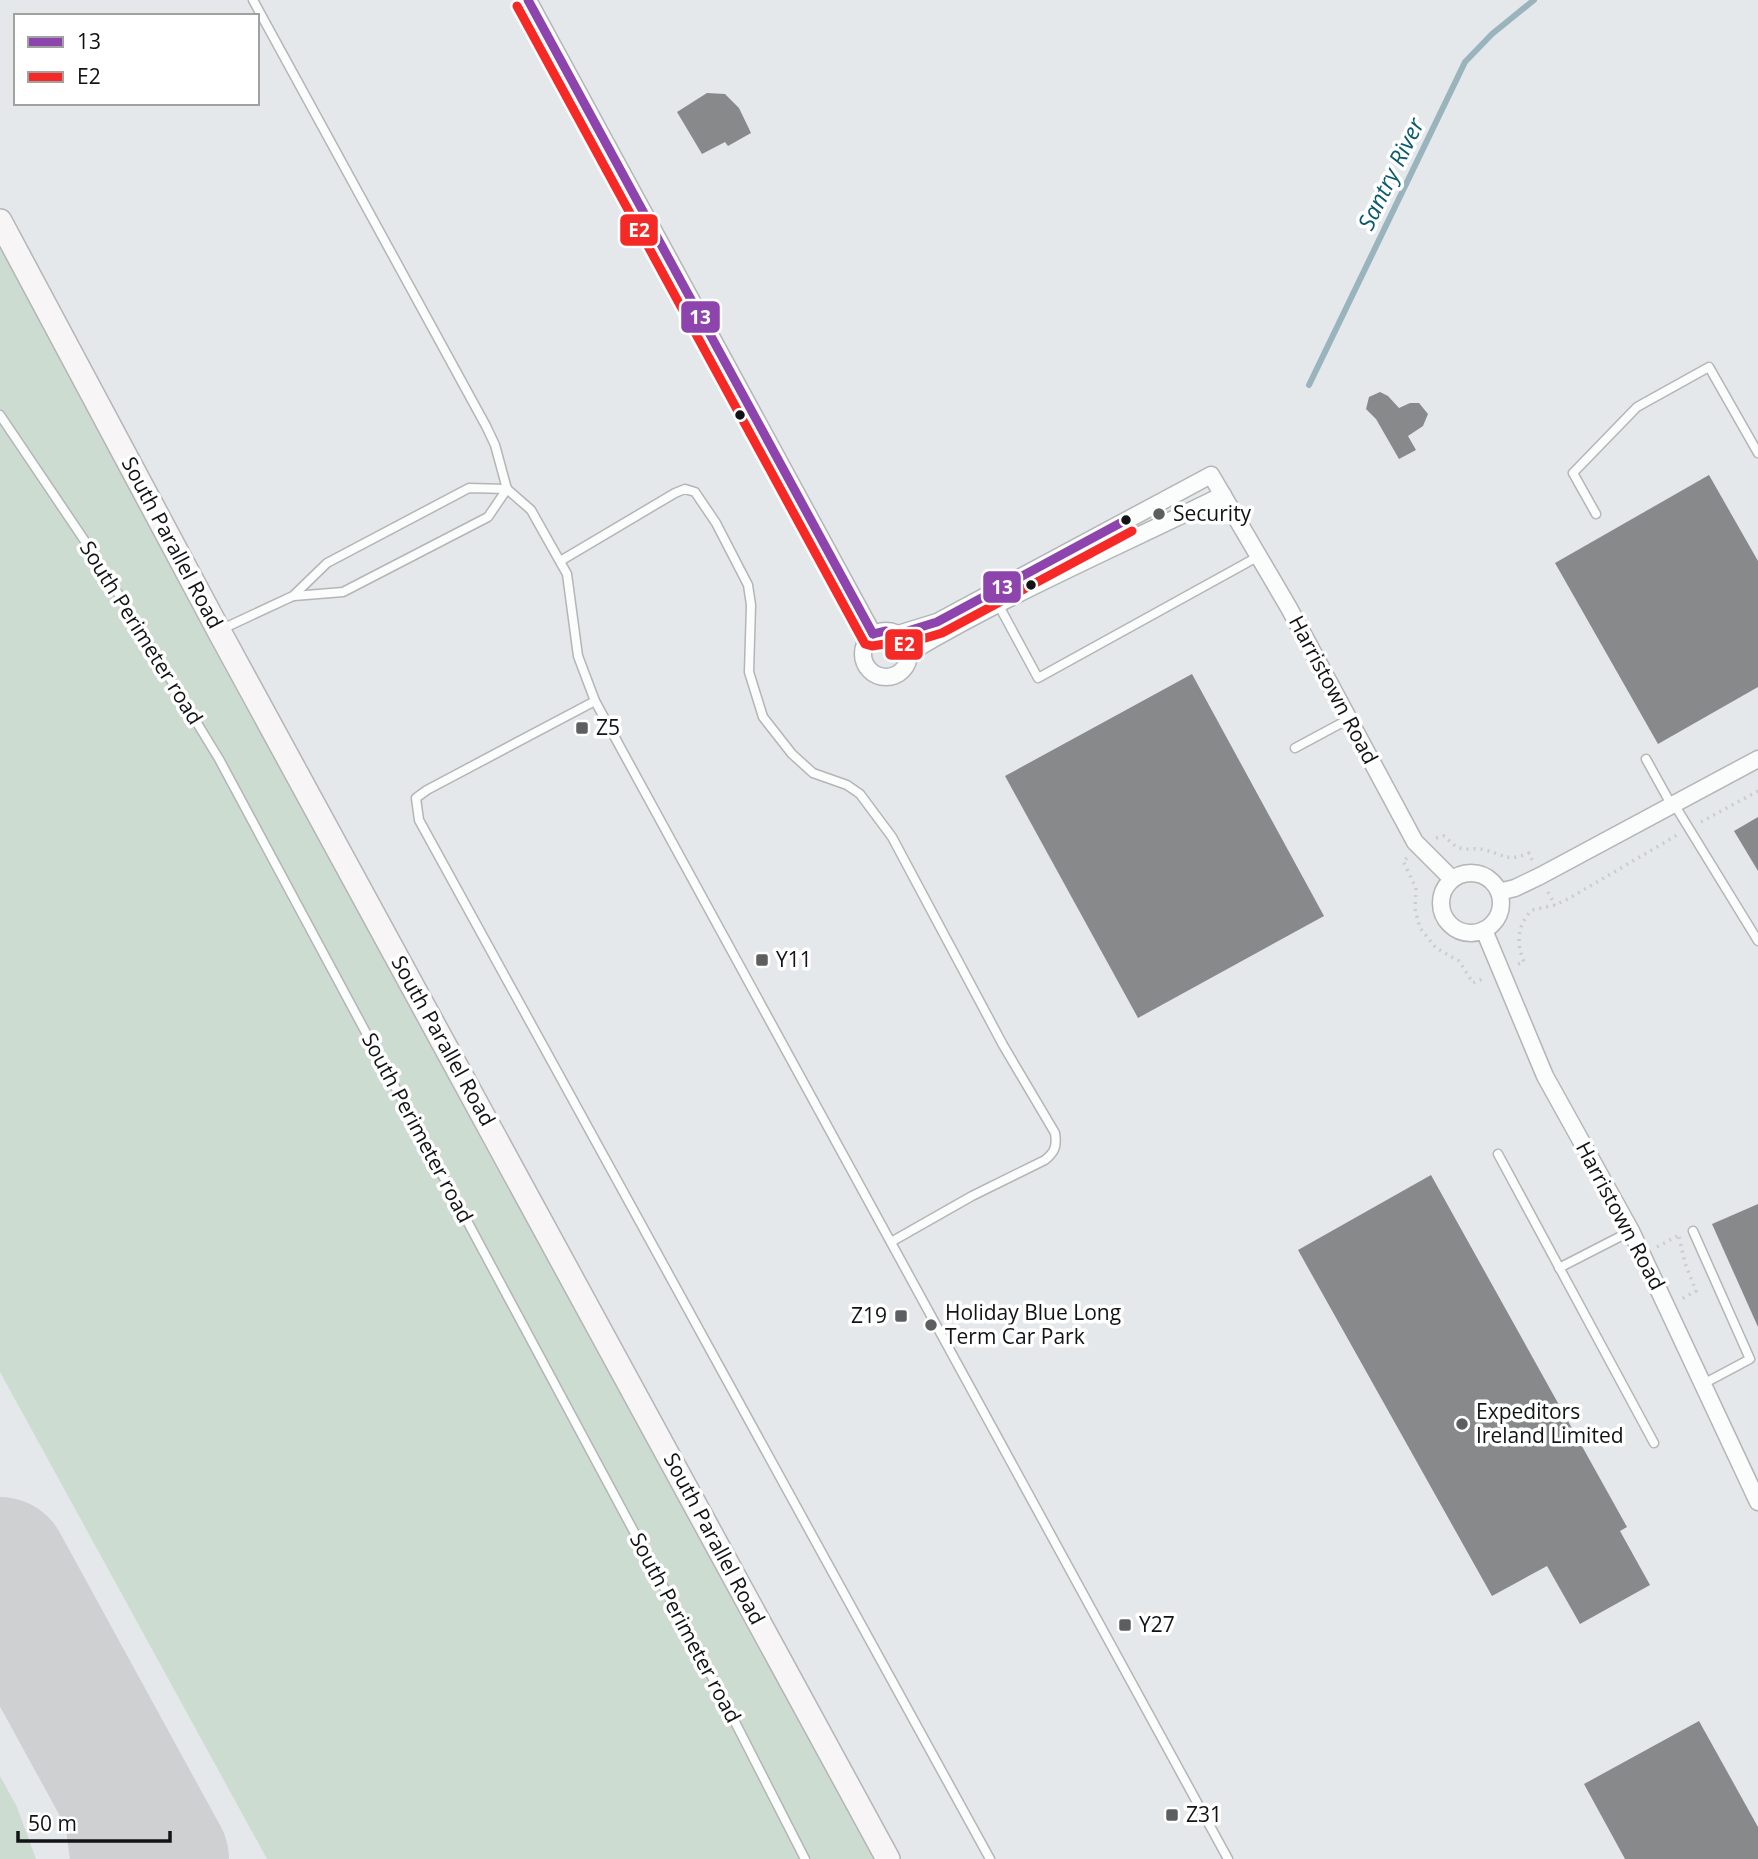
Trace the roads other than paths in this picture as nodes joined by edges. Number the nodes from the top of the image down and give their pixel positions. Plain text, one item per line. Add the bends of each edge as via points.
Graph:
1 (253, 0) edge
2 (528, 0) edge
3 (0, 221) edge
4 (0, 415) edge
5 (1758, 453) edge
6 (507, 489) junction
7 (1223, 495) junction
8 (1596, 514) dead end
9 (1259, 556) junction
10 (562, 560) junction
11 (293, 596) junction
12 (998, 604) junction
13 (219, 631) junction
14 (873, 634) junction
15 (898, 634) junction
16 (909, 653) junction
17 (595, 701) junction
18 (1349, 719) junction
19 (1295, 748) dead end
20 (1758, 759) edge
21 (1646, 760) dead end
22 (1673, 805) junction
23 (1452, 879) junction
24 (1499, 892) junction
25 (1484, 930) junction
26 (1758, 941) edge
27 (1498, 1154) dead end
28 (1631, 1231) junction
29 (1693, 1231) dead end
30 (891, 1242) junction
31 (1559, 1268) junction
32 (1703, 1384) junction
33 (1654, 1443) dead end
34 (1758, 1502) edge
35 (805, 1859) edge
36 (888, 1859) edge
37 (990, 1859) edge
38 (1228, 1859) edge

1 - 6 lane via 486,426
2 - 14 street
3 - 13 main road, South Parallel Road
4 - 35 lane, South Perimeter road via 97,559 219,760 712,1677
5 - 8 lane via 1709,367 1637,407 1573,473
6 - 10 lane via 531,510
6 - 11 lane via 469,488 327,563
6 - 11 lane via 488,517 343,592
7 - 9 street, Harristown Road
7 - 12 street
7 - 15 street, Harristown Road via 1211,475 937,622
9 - 12 lane via 1038,678
9 - 18 street, Harristown Road
10 - 17 lane via 568,574 578,656
10 - 30 lane via 675,493 695,492 748,585 749,672 763,717 813,773 847,785 877,814 1055,1133 1054,1153 1045,1160
11 - 13 lane
12 - 16 street
13 - 36 main road, South Parallel Road
14 - 15 street, Harristown Road
14 - 16 street via 862,654 873,674 896,675 906,666
15 - 16 street
17 - 30 lane
17 - 37 lane via 427,790 416,798 419,821
18 - 19 lane
18 - 23 street, Harristown Road via 1415,842
20 - 22 street
21 - 22 lane
22 - 24 street via 1540,876
22 - 26 lane
23 - 24 street via 1477,874 1493,882
23 - 25 street via 1441,899 1447,922 1465,933
24 - 25 street via 1500,912
25 - 28 street, Harristown Road via 1545,1076
27 - 31 lane
28 - 31 lane
28 - 32 street, Harristown Road
29 - 32 lane via 1751,1359
30 - 38 lane
31 - 33 lane
32 - 34 street, Harristown Road

